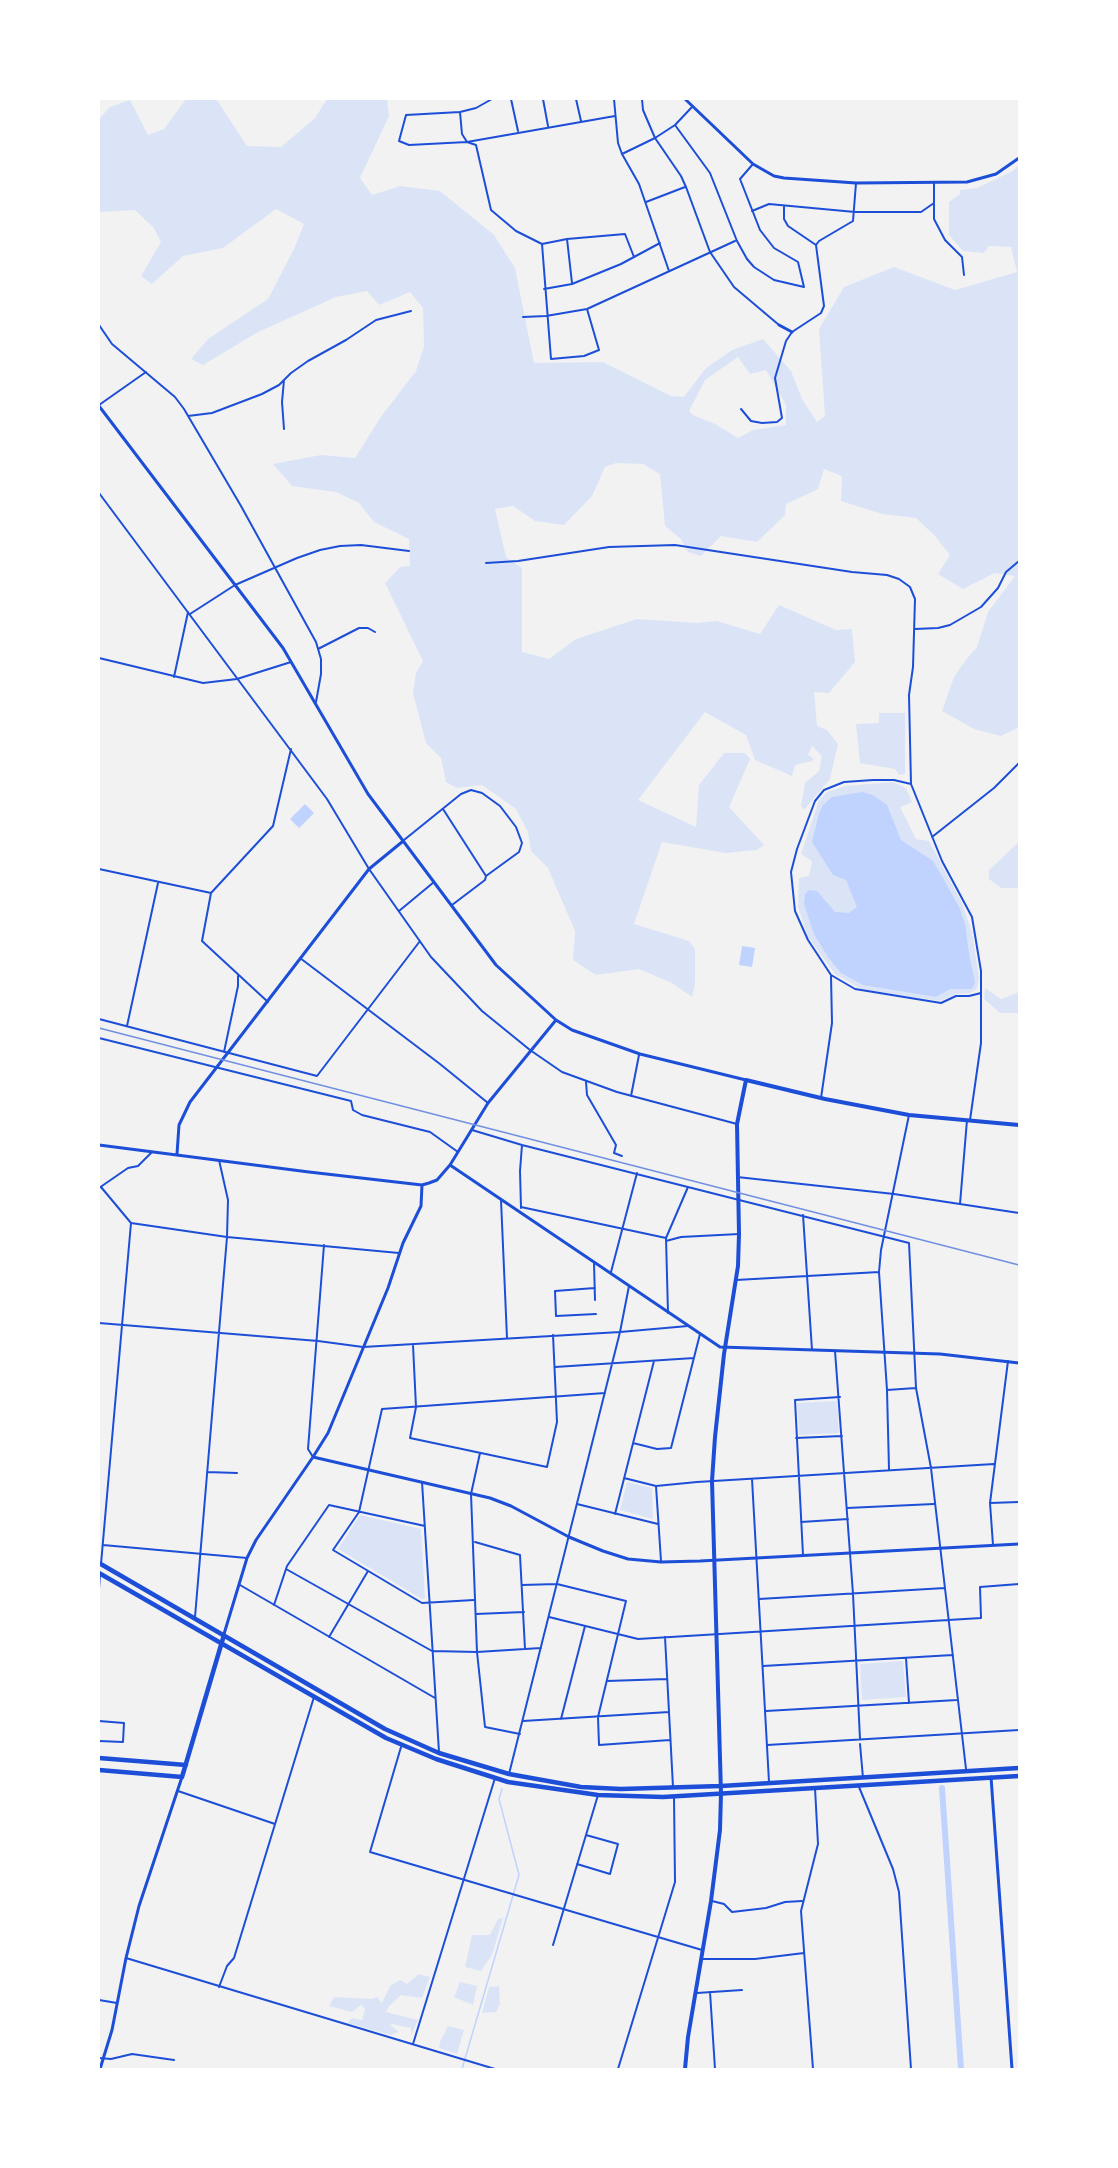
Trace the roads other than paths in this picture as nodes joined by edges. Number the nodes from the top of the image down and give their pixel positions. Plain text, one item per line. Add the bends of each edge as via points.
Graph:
1 (492, 99) edge
2 (511, 99) edge
3 (543, 99) edge
4 (576, 99) edge
5 (614, 99) edge
6 (642, 99) edge
7 (685, 99) edge
8 (692, 107) junction
9 (460, 112) junction
10 (615, 116) junction
11 (581, 121) junction
12 (675, 124) junction
13 (548, 127) junction
14 (518, 132) junction
15 (655, 138) junction
16 (467, 142) junction
17 (622, 154) junction
18 (1019, 158) edge
19 (753, 164) junction
20 (856, 183) junction
21 (934, 183) junction
22 (686, 187) junction
23 (646, 202) junction
24 (934, 202) junction
25 (784, 206) junction
26 (752, 211) junction
27 (855, 212) junction
28 (567, 238) junction
29 (737, 240) junction
30 (660, 243) junction
31 (542, 244) junction
32 (816, 245) junction
33 (710, 252) junction
34 (634, 257) junction
35 (669, 272) junction
36 (964, 276) dead end
37 (572, 284) junction
38 (544, 289) junction
39 (587, 309) junction
40 (411, 311) dead end
41 (546, 315) junction
42 (522, 317) dead end
43 (99, 325) edge
44 (779, 325) joint
45 (792, 333) junction
46 (147, 372) junction
47 (284, 380) junction
48 (99, 405) edge
49 (741, 409) dead end
50 (188, 416) junction
51 (284, 429) dead end
52 (99, 494) edge
53 (409, 551) dead end
54 (1019, 561) edge
55 (486, 562) dead end
56 (274, 568) junction
57 (235, 585) junction
58 (189, 613) junction
59 (914, 629) junction
60 (375, 632) dead end
61 (318, 649) junction
62 (99, 658) edge
63 (292, 662) junction
64 (174, 677) junction
65 (237, 679) junction
66 (316, 702) junction
67 (291, 749) junction
68 (1019, 763) edge
69 (911, 784) junction
70 (443, 809) junction
71 (932, 837) junction
72 (402, 842) junction
73 (99, 869) edge
74 (369, 869) junction
75 (486, 876) junction
76 (434, 882) junction
77 (158, 883) junction
78 (211, 893) junction
79 (452, 905) junction
80 (399, 911) junction
81 (420, 940) junction
82 (300, 958) junction
83 (237, 974) junction
84 (831, 975) junction
85 (981, 993) junction
86 (268, 1002) junction
87 (368, 1010) junction
88 (99, 1019) edge
89 (556, 1020) junction
90 (127, 1026) junction
91 (99, 1038) edge
92 (530, 1050) junction
93 (225, 1053) junction
94 (639, 1054) junction
95 (217, 1068) junction
96 (746, 1080) junction
97 (586, 1081) junction
98 (631, 1096) junction
99 (821, 1098) junction
100 (488, 1103) junction
101 (909, 1115) junction
102 (968, 1120) junction
103 (737, 1124) junction
104 (1019, 1125) edge
105 (472, 1130) junction
106 (99, 1145) edge
107 (522, 1145) junction
108 (152, 1152) junction
109 (458, 1152) junction
110 (177, 1154) junction
111 (622, 1155) dead end
112 (219, 1160) junction
113 (450, 1165) junction
114 (637, 1173) junction
115 (737, 1177) junction
116 (422, 1185) junction
117 (100, 1187) edge
118 (688, 1187) junction
119 (894, 1194) junction
120 (738, 1199) junction
121 (501, 1200) junction
122 (960, 1204) junction
123 (521, 1207) junction
124 (518, 1212) junction
125 (1019, 1213) edge
126 (803, 1215) junction
127 (131, 1223) junction
128 (622, 1228) junction
129 (739, 1234) junction
130 (885, 1236) junction
131 (227, 1237) junction
132 (666, 1239) junction
133 (324, 1245) junction
134 (399, 1253) junction
135 (594, 1263) junction
136 (879, 1272) junction
137 (610, 1274) junction
138 (807, 1277) junction
139 (736, 1280) junction
140 (629, 1286) junction
141 (595, 1288) junction
142 (595, 1300) dead end
143 (668, 1313) junction
144 (596, 1314) dead end
145 (99, 1323) edge
146 (121, 1325) junction
147 (688, 1326) junction
148 (620, 1332) junction
149 (219, 1334) junction
150 (700, 1334) junction
151 (553, 1335) junction
152 (507, 1338) junction
153 (318, 1341) junction
154 (413, 1345) junction
155 (363, 1347) junction
156 (725, 1349) junction
157 (812, 1350) junction
158 (836, 1351) junction
159 (884, 1353) junction
160 (914, 1354) junction
161 (694, 1358) junction
162 (654, 1360) junction
163 (1008, 1361) junction
164 (613, 1363) junction
165 (1019, 1363) edge
166 (555, 1367) junction
167 (916, 1388) junction
168 (887, 1390) junction
169 (605, 1393) junction
170 (557, 1397) junction
171 (840, 1397) junction
172 (416, 1407) junction
173 (842, 1436) junction
174 (796, 1438) junction
175 (633, 1443) junction
176 (480, 1453) junction
177 (313, 1457) junction
178 (994, 1464) junction
179 (931, 1468) junction
180 (889, 1470) junction
181 (368, 1471) junction
182 (207, 1472) junction
183 (237, 1473) dead end
184 (845, 1473) junction
185 (798, 1476) junction
186 (624, 1478) junction
187 (752, 1479) junction
188 (712, 1481) junction
189 (422, 1482) junction
190 (656, 1486) junction
191 (471, 1494) junction
192 (1019, 1502) edge
193 (935, 1503) junction
194 (990, 1503) junction
195 (577, 1504) junction
196 (847, 1508) junction
197 (359, 1512) junction
198 (615, 1514) junction
199 (848, 1519) junction
200 (801, 1522) junction
201 (658, 1524) junction
202 (426, 1526) junction
203 (569, 1536) junction
204 (474, 1541) junction
205 (1019, 1544) edge
206 (103, 1545) junction
207 (993, 1545) junction
208 (941, 1548) junction
209 (850, 1553) junction
210 (200, 1554) junction
211 (803, 1555) junction
212 (247, 1558) junction
213 (757, 1558) junction
214 (714, 1560) junction
215 (661, 1562) junction
216 (100, 1564) edge
217 (286, 1569) junction
218 (368, 1571) junction
219 (100, 1573) edge
220 (557, 1584) junction
221 (1019, 1584) edge
222 (239, 1585) junction
223 (522, 1586) junction
224 (945, 1588) junction
225 (99, 1589) edge
226 (852, 1594) junction
227 (759, 1599) junction
228 (474, 1600) junction
229 (430, 1602) junction
230 (274, 1605) junction
231 (349, 1605) junction
232 (524, 1612) junction
233 (475, 1614) junction
234 (549, 1617) junction
235 (195, 1619) junction
236 (949, 1620) junction
237 (585, 1626) junction
238 (854, 1626) junction
239 (761, 1632) junction
240 (618, 1634) junction
241 (716, 1634) junction
242 (224, 1635) junction
243 (329, 1637) junction
244 (665, 1637) junction
245 (221, 1643) junction
246 (541, 1648) junction
247 (525, 1649) junction
248 (432, 1651) junction
249 (477, 1652) junction
250 (953, 1655) junction
251 (906, 1658) junction
252 (856, 1660) junction
253 (763, 1666) junction
254 (667, 1679) junction
255 (606, 1681) junction
256 (315, 1696) junction
257 (435, 1698) junction
258 (959, 1700) junction
259 (909, 1703) junction
260 (859, 1706) junction
261 (765, 1711) junction
262 (669, 1712) junction
263 (598, 1717) junction
264 (561, 1719) junction
265 (99, 1721) edge
266 (523, 1721) junction
267 (1019, 1730) edge
268 (520, 1734) junction
269 (962, 1734) junction
270 (860, 1739) junction
271 (670, 1740) junction
272 (99, 1741) edge
273 (860, 1744) dead end
274 (402, 1745) junction
275 (766, 1745) junction
276 (439, 1753) junction
277 (99, 1758) edge
278 (186, 1765) junction
279 (1019, 1768) edge
280 (99, 1770) edge
281 (966, 1772) junction
282 (509, 1774) junction
283 (1019, 1776) edge
284 (991, 1777) junction
285 (182, 1778) junction
286 (495, 1778) junction
287 (863, 1778) junction
288 (769, 1782) junction
289 (858, 1785) junction
290 (720, 1786) junction
291 (674, 1788) junction
292 (815, 1788) junction
293 (178, 1791) junction
294 (721, 1793) junction
295 (598, 1795) junction
296 (674, 1797) junction
297 (275, 1824) junction
298 (586, 1835) junction
299 (577, 1864) junction
300 (463, 1880) junction
301 (711, 1901) junction
302 (802, 1901) junction
303 (564, 1909) junction
304 (657, 1938) junction
305 (553, 1945) dead end
306 (702, 1950) junction
307 (804, 1953) junction
308 (126, 1958) junction
309 (700, 1959) junction
310 (219, 1988) junction
311 (742, 1990) dead end
312 (710, 1992) junction
313 (695, 1993) junction
314 (99, 2000) edge
315 (118, 2003) junction
316 (413, 2044) junction
317 (101, 2058) edge
318 (174, 2060) dead end
319 (100, 2069) edge
320 (495, 2069) edge
321 (618, 2069) edge
322 (685, 2069) edge
323 (715, 2069) edge
324 (813, 2069) edge
325 (911, 2069) edge
326 (1012, 2069) edge

1 - 9 street
2 - 14 street
3 - 13 street
4 - 11 street
5 - 10 street
6 - 15 street
7 - 8 street
8 - 12 street
8 - 19 street
9 - 16 street via 462,134
9 - 16 street via 406,115 399,141 409,145
10 - 11 street
10 - 17 street
11 - 13 street
12 - 15 street
12 - 29 street via 710,173
13 - 14 street
14 - 16 street
15 - 17 street
15 - 22 street
16 - 31 street via 476,145 491,210 516,231
17 - 23 street
18 - 21 street via 996,174 973,181
19 - 20 street via 784,178
19 - 26 street via 740,178
20 - 21 street
20 - 27 street
21 - 24 street
22 - 23 street
22 - 33 street
23 - 30 street
24 - 27 street via 921,212
24 - 36 street via 934,219 945,240 962,257
25 - 26 street via 769,204
25 - 27 street
25 - 32 street via 788,226
26 - 29 street via 768,242 798,262 804,287 784,284 763,273 747,259
27 - 32 street via 853,221
28 - 31 street
28 - 34 street via 625,234
28 - 37 street
29 - 33 street
30 - 34 street
30 - 35 street
31 - 38 street
32 - 45 street via 824,306 821,313
33 - 35 street
33 - 44 street via 734,287
34 - 37 street
35 - 39 street
37 - 38 street
38 - 41 street
39 - 41 street
39 - 41 street via 600,350 569,359 551,359
40 - 47 street via 376,320
41 - 42 street
43 - 46 street via 112,344
44 - 45 street
45 - 49 street via 775,378 782,418 777,422 751,421
46 - 48 street
46 - 50 street via 175,397
47 - 50 street via 230,408
47 - 51 street
48 - 57 street
50 - 56 street
52 - 58 street
53 - 56 street via 340,546
54 - 59 street via 1006,572 981,607 950,625
55 - 59 street via 609,547 675,545 886,575 906,583 914,594
56 - 57 street
56 - 61 street
57 - 58 street
57 - 63 street
58 - 64 street
58 - 65 street
59 - 69 street via 909,695
60 - 61 street via 359,628
61 - 66 street via 321,674
62 - 64 street
63 - 65 street
63 - 66 street
64 - 65 street via 202,683
65 - 67 street
66 - 72 street via 359,781
67 - 74 street
67 - 78 street via 273,826
68 - 71 street
69 - 71 street
69 - 84 street via 894,780 844,782 824,790 815,801 796,849 791,884 801,927
70 - 72 street
70 - 75 street
70 - 75 street via 471,790 500,806 516,827 522,843 519,852
71 - 85 street via 972,917
72 - 74 street
72 - 76 street
73 - 77 street
74 - 80 street
74 - 82 street
75 - 79 street
76 - 79 street
76 - 80 street
77 - 78 street
77 - 90 street
78 - 83 street via 202,941
79 - 89 street via 495,965
80 - 81 street
81 - 87 street
81 - 92 street via 482,1011
82 - 86 street
82 - 87 street
83 - 86 street
83 - 93 street
84 - 85 street via 862,992 941,1003 956,996
84 - 99 street via 832,1023
85 - 102 street via 981,1043
86 - 93 street
87 - 93 street via 317,1076
87 - 100 street
88 - 90 street
89 - 92 street
89 - 94 street via 591,1038
90 - 93 street
91 - 95 street
92 - 97 street via 561,1072
92 - 100 street
93 - 95 street
94 - 96 street
94 - 98 street
95 - 109 street via 351,1101 353,1110 362,1115 430,1132
95 - 110 street via 184,1113
96 - 99 main road
96 - 103 main road
97 - 98 street
97 - 111 street via 587,1095 616,1145 614,1153
98 - 103 street
99 - 101 main road
100 - 105 street
101 - 102 main road
101 - 119 street
102 - 104 main road
102 - 122 street
103 - 115 main road
105 - 107 street
105 - 109 street
106 - 108 street
107 - 114 street
107 - 123 street
108 - 110 street
108 - 117 street via 138,1166 128,1168
109 - 113 street
110 - 112 street
112 - 116 street
112 - 131 street via 228,1200
113 - 116 street via 437,1179
113 - 121 street
114 - 118 street
114 - 128 street
115 - 119 street
115 - 120 main road
116 - 134 street via 422,1206
117 - 127 street
118 - 120 street
118 - 132 street
119 - 122 street
119 - 130 street
120 - 126 street
120 - 129 main road
121 - 124 street
121 - 152 street
122 - 125 street
123 - 124 street
123 - 128 street
124 - 135 street
126 - 130 street
126 - 138 street
127 - 131 street
127 - 146 street
128 - 132 street
128 - 137 street
129 - 132 street
129 - 139 main road
130 - 136 street
130 - 160 street via 909,1244
131 - 133 street
131 - 149 street
132 - 143 street
133 - 134 street
133 - 153 street
134 - 155 street
135 - 137 street
135 - 141 street
136 - 138 street
136 - 159 street
137 - 140 street
138 - 139 street
138 - 157 street
139 - 156 main road
140 - 143 street
140 - 148 street
141 - 142 street
141 - 144 street via 555,1291 556,1316
143 - 147 street
145 - 146 street
146 - 149 street
146 - 206 street
147 - 148 street
147 - 150 street
148 - 151 street
148 - 164 street
149 - 153 street
149 - 182 street
150 - 156 street
150 - 161 street
151 - 152 street
151 - 166 street
152 - 154 street
153 - 155 street
153 - 177 street via 308,1449
154 - 155 street
154 - 172 street
155 - 177 street via 328,1433
156 - 157 street
156 - 188 main road
157 - 158 street
158 - 159 street
158 - 171 street
159 - 160 street
159 - 168 street
160 - 163 street
160 - 167 street
161 - 162 street
161 - 175 street via 671,1448
162 - 164 street
162 - 175 street
163 - 165 street
163 - 178 street
164 - 166 street
164 - 169 street
166 - 170 street
167 - 168 street
167 - 179 street
168 - 180 street
169 - 170 street
169 - 195 street
170 - 172 street
170 - 176 street via 557,1422 547,1467
171 - 173 street
171 - 174 street via 795,1400
172 - 176 street via 410,1438
172 - 181 street via 382,1410
173 - 174 street
173 - 184 street
174 - 185 street
175 - 186 street
176 - 191 street
177 - 181 street
177 - 212 street
178 - 179 street
178 - 194 street
179 - 180 street
179 - 193 street
180 - 184 street
181 - 189 street
181 - 197 street
182 - 183 street
182 - 210 street
184 - 185 street
184 - 196 street
185 - 187 street
185 - 200 street
186 - 190 street
186 - 198 street
187 - 188 street
187 - 213 street
188 - 190 street
188 - 214 main road
189 - 191 street
189 - 202 street
190 - 201 street
191 - 203 street via 511,1506
191 - 204 street
192 - 194 street
193 - 196 street
193 - 208 street
194 - 207 street
195 - 198 street
195 - 203 street
196 - 199 street
197 - 202 street
197 - 217 street via 329,1505
197 - 218 street via 333,1550
198 - 201 street
199 - 200 street
199 - 209 street
200 - 211 street
201 - 215 street
202 - 229 street
203 - 215 street via 628,1559
203 - 220 street
204 - 223 street via 520,1555
204 - 228 street
205 - 207 street
206 - 210 street
206 - 216 street
207 - 208 street
208 - 209 street
208 - 224 street
209 - 211 street
209 - 226 street
210 - 212 street
210 - 235 street
211 - 213 street
212 - 222 street
213 - 214 street
213 - 227 street
214 - 215 street
214 - 241 main road
216 - 235 highway
217 - 230 street
217 - 231 street
218 - 229 street via 422,1603
218 - 231 street
219 - 225 street
219 - 245 highway
220 - 223 street
220 - 234 street
220 - 240 street via 626,1601
221 - 236 street via 983,1586 979,1589 981,1618
222 - 230 street
222 - 242 street
223 - 232 street
224 - 226 street
224 - 236 street
226 - 227 street
226 - 238 street
227 - 239 street
228 - 229 street
228 - 233 street
229 - 248 street
230 - 243 street
231 - 243 street
231 - 248 street
232 - 233 street
232 - 247 street
233 - 249 street
234 - 237 street
234 - 246 street
235 - 242 highway
236 - 238 street
236 - 250 street
237 - 240 street
237 - 264 street
238 - 239 street
238 - 252 street
239 - 241 street
239 - 253 street
240 - 244 street via 638,1639
240 - 255 street
241 - 244 street
241 - 290 main road
242 - 245 highway
242 - 276 highway via 385,1729
243 - 257 street
244 - 254 street
245 - 256 highway
245 - 278 highway
246 - 247 street
246 - 266 street
247 - 249 street
248 - 249 street
248 - 257 street
249 - 268 street via 485,1726
250 - 251 street
250 - 258 street
251 - 252 street
251 - 259 street
252 - 253 street
252 - 260 street
253 - 261 street
254 - 255 street
254 - 262 street
255 - 263 street
256 - 274 highway
256 - 297 street
257 - 276 street
258 - 259 street
258 - 269 street
259 - 260 street
260 - 261 street
260 - 270 street
261 - 275 street
262 - 263 street
262 - 271 street
263 - 264 street
263 - 271 street via 598,1745
264 - 266 street
265 - 272 street via 124,1723 123,1742
266 - 268 street
267 - 269 street
268 - 282 street
269 - 270 street
269 - 281 street
270 - 275 street
271 - 291 street
273 - 287 street
274 - 286 highway
274 - 300 street via 370,1852
275 - 288 street
276 - 282 highway
277 - 278 highway
278 - 285 highway
279 - 281 highway
280 - 285 highway
281 - 287 highway
282 - 291 highway via 591,1788
283 - 284 highway
284 - 289 highway
284 - 326 street
285 - 293 street
286 - 295 highway
286 - 300 street
287 - 288 highway
288 - 290 highway
289 - 292 highway
289 - 325 street via 899,1892
290 - 291 highway
290 - 294 main road
292 - 294 highway
292 - 302 street via 818,1844
293 - 297 street
293 - 308 street via 139,1906
294 - 296 highway
294 - 301 main road
295 - 296 highway
295 - 298 street
296 - 304 street via 676,1876
297 - 310 street via 234,1958
298 - 299 street
298 - 299 street via 618,1844 609,1874
299 - 303 street
300 - 303 street
300 - 316 street
301 - 302 street via 724,1904 732,1912
301 - 306 main road
302 - 307 street
303 - 304 street
303 - 305 street
304 - 306 street
304 - 321 street
306 - 309 main road
307 - 309 street via 755,1959
307 - 324 street
308 - 310 street
308 - 315 street
309 - 313 main road
310 - 316 street
311 - 312 street
312 - 313 street
312 - 323 street
313 - 322 main road
314 - 315 street
315 - 317 street
316 - 320 street
317 - 318 street via 132,2054
317 - 319 street

